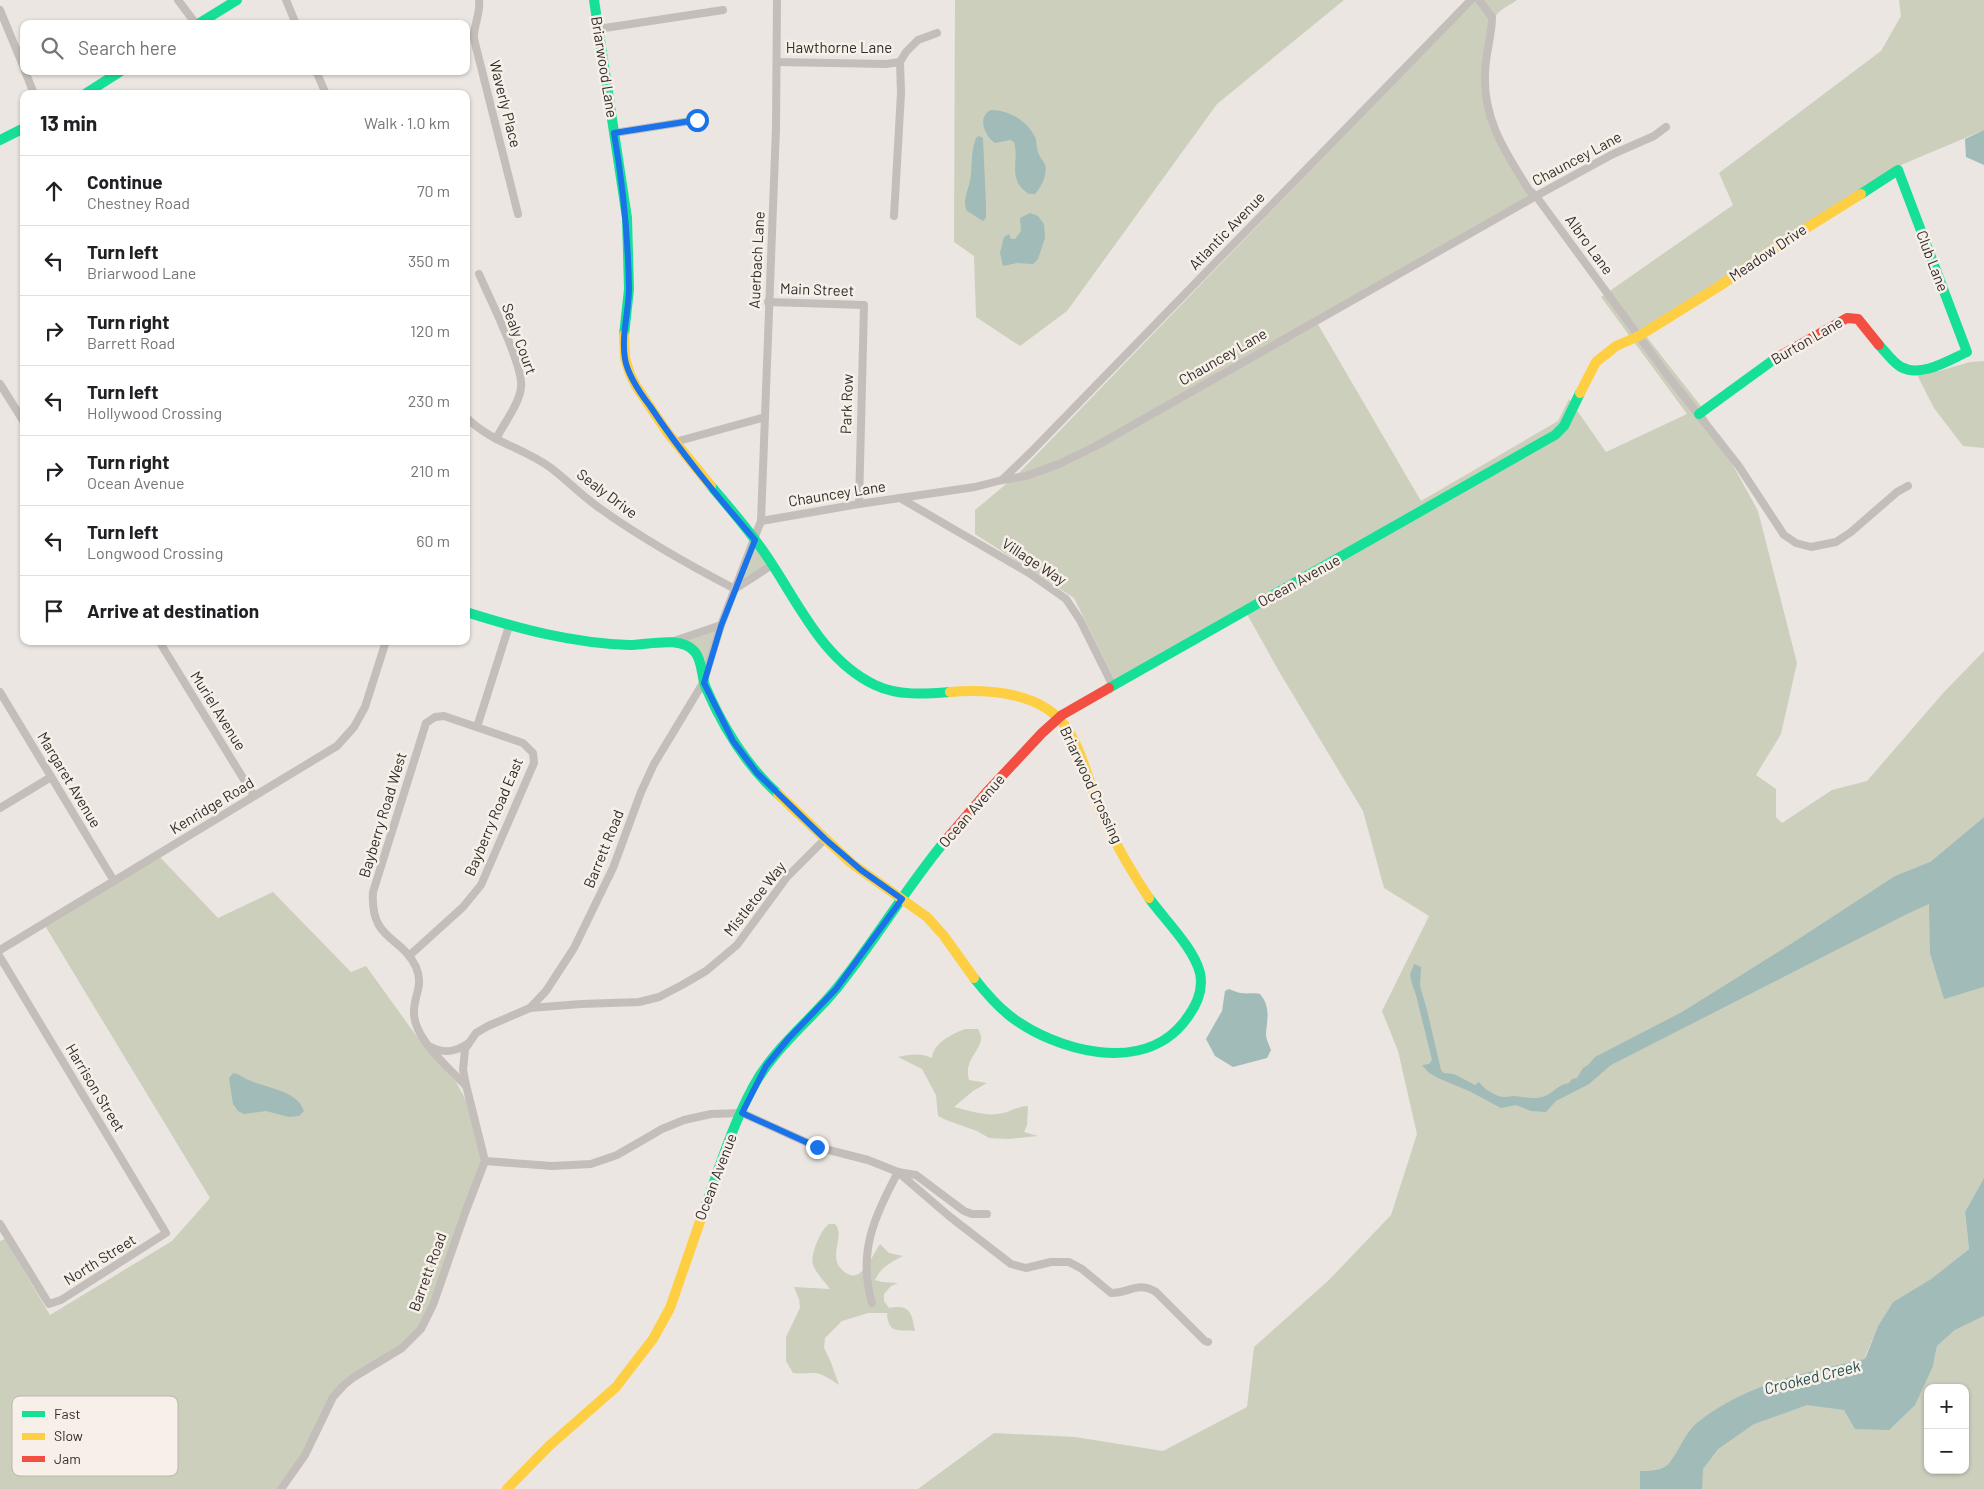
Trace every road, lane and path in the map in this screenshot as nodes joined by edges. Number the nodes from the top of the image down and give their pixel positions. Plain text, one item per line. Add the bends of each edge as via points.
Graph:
1 (178, 0) edge
2 (237, 0) edge
3 (286, 0) edge
4 (479, 0) edge
5 (594, 0) edge
6 (776, 0) edge
7 (1472, 0) edge
8 (1479, 0) edge
9 (0, 10) edge
10 (722, 10) dead end
11 (194, 20) edge
12 (204, 20) edge
13 (294, 20) edge
14 (598, 28) junction
15 (937, 33) dead end
16 (20, 58) edge
17 (777, 62) junction
18 (900, 62) junction
19 (27, 75) edge
20 (115, 75) edge
21 (318, 75) edge
22 (32, 90) edge
23 (91, 90) edge
24 (324, 90) edge
25 (697, 120) dead end
26 (1666, 127) dead end
27 (20, 130) edge
28 (614, 133) junction
29 (0, 140) edge
30 (1898, 170) joint
31 (1536, 196) junction
32 (518, 214) dead end
33 (894, 216) dead end
34 (479, 274) dead end
35 (768, 302) junction
36 (864, 305) joint
37 (1639, 336) junction
38 (1967, 352) joint
39 (0, 384) edge
40 (1699, 414) junction
41 (20, 416) edge
42 (765, 417) junction
43 (470, 421) edge
44 (496, 439) junction
45 (675, 442) junction
46 (1002, 480) junction
47 (1908, 486) dead end
48 (900, 498) junction
49 (859, 504) junction
50 (761, 521) junction
51 (755, 540) junction
52 (772, 565) junction
53 (735, 588) junction
54 (470, 613) edge
55 (510, 626) junction
56 (721, 626) junction
57 (669, 643) junction
58 (161, 645) edge
59 (385, 645) edge
60 (704, 683) junction
61 (1113, 686) junction
62 (0, 692) edge
63 (1059, 718) junction
64 (477, 727) junction
65 (51, 777) junction
66 (254, 796) junction
67 (0, 808) edge
68 (825, 839) junction
69 (114, 881) junction
70 (902, 899) junction
71 (0, 950) edge
72 (410, 955) junction
73 (0, 956) edge
74 (530, 1008) junction
75 (468, 1042) junction
76 (429, 1045) junction
77 (466, 1085) junction
78 (742, 1113) junction
79 (485, 1161) junction
80 (898, 1172) junction
81 (987, 1214) dead end
82 (0, 1224) edge
83 (166, 1234) joint
84 (872, 1303) dead end
85 (1208, 1342) dead end
86 (282, 1489) edge
87 (507, 1489) edge

1 - 11 street
2 - 12 street
3 - 13 street
4 - 32 street, Waverly Place via 474,39
5 - 14 street, Briarwood Lane
6 - 17 street, Auerbach Lane
7 - 46 street, Atlantic Avenue
8 - 31 street, Albro Lane via 1492,17 1485,74 1488,112 1500,144
9 - 16 street
10 - 14 street
14 - 28 street, Briarwood Lane
15 - 18 street via 918,40
17 - 18 street, Hawthorne Lane
17 - 35 street, Auerbach Lane
18 - 33 street
19 - 22 street
20 - 23 street
21 - 24 street
25 - 28 street
26 - 31 street, Chauncey Lane
27 - 29 street
28 - 45 street, Briarwood Lane via 628,233 625,360 640,392
30 - 37 street, Meadow Drive
30 - 38 street, Club Lane
31 - 37 street, Albro Lane
31 - 46 street, Chauncey Lane via 1096,446 1044,470
34 - 44 street, Sealy Court via 515,358 521,380 520,395
35 - 36 street, Main Street
35 - 42 street, Auerbach Lane
36 - 49 street, Park Row
37 - 40 street, Albro Lane
37 - 61 street, Ocean Avenue via 1616,346 1596,362 1564,426 1554,436
38 - 40 street, Burton Lane via 1916,371 1902,368 1892,361 1858,320 1847,318 1784,352
39 - 41 street
40 - 47 street, Albro Lane via 1784,535 1796,543 1811,547 1836,542
42 - 45 street
42 - 50 street, Auerbach Lane
43 - 44 street, Sealy Drive
44 - 53 street, Sealy Drive via 550,467 596,506 646,540
45 - 51 street, Briarwood Lane
46 - 48 street, Chauncey Lane
48 - 49 street, Chauncey Lane
48 - 61 street, Village Way via 1029,573 1066,599
49 - 50 street, Chauncey Lane
50 - 51 street
51 - 52 street, Briarwood Crossing
51 - 53 street, Barrett Road
52 - 53 street
52 - 63 street, Briarwood Crossing via 809,622 837,657 858,676 882,690 917,695 997,692 1045,708
53 - 56 street, Barrett Road
54 - 55 street
55 - 57 street via 552,637 599,643
55 - 64 street
56 - 57 street
56 - 60 street, Barrett Road
57 - 60 street, Briarwood Crossing via 686,646 699,657
58 - 66 street, Muriel Avenue
59 - 66 street, Kenridge Road via 365,707 349,734 337,746
60 - 68 street, Briarwood Crossing via 733,741 757,773
60 - 74 street, Barrett Road via 654,764 613,868 574,948 546,991
61 - 63 street, Ocean Avenue
62 - 65 street, Margaret Avenue
63 - 70 street, Ocean Avenue via 986,793
63 - 70 street, Briarwood Crossing via 1073,741 1110,832 1159,913 1198,969 1201,985 1197,1000 1180,1026 1164,1042 1140,1051 1085,1050 1048,1038 994,1004 940,931 918,909
64 - 72 street, Bayberry Road East via 523,743 533,752 534,763 481,885 463,907
64 - 72 street, Bayberry Road West via 444,716 426,722 373,892 374,913 385,935
65 - 67 street
65 - 69 street, Margaret Avenue
66 - 69 street, Kenridge Road
68 - 70 street, Briarwood Crossing
68 - 74 street, Mistletoe Way via 787,877 737,945 706,971 682,985 659,997 639,1002
69 - 71 street, Kenridge Road
70 - 78 street, Ocean Avenue via 836,989 766,1066
72 - 76 street via 420,980 414,1019
73 - 83 street, Harrison Street
74 - 75 street, Barrett Road via 488,1026
75 - 76 street, Barrett Road via 449,1052
75 - 77 street via 464,1056
76 - 77 street
77 - 79 street
78 - 79 street via 711,1114 684,1120 617,1155 591,1164 552,1166
78 - 80 street via 817,1147 868,1160
78 - 87 street, Ocean Avenue via 713,1181 670,1308 653,1339 616,1387 549,1446
79 - 86 street, Barrett Road via 421,1329 402,1348 344,1384 333,1397 304,1455
80 - 81 street via 916,1175 964,1211
80 - 84 street via 876,1213 868,1240 867,1277
80 - 85 street via 1012,1264 1026,1268 1063,1261 1082,1269 1111,1293 1135,1287 1149,1288
82 - 83 street, North Street via 47,1302 55,1304

